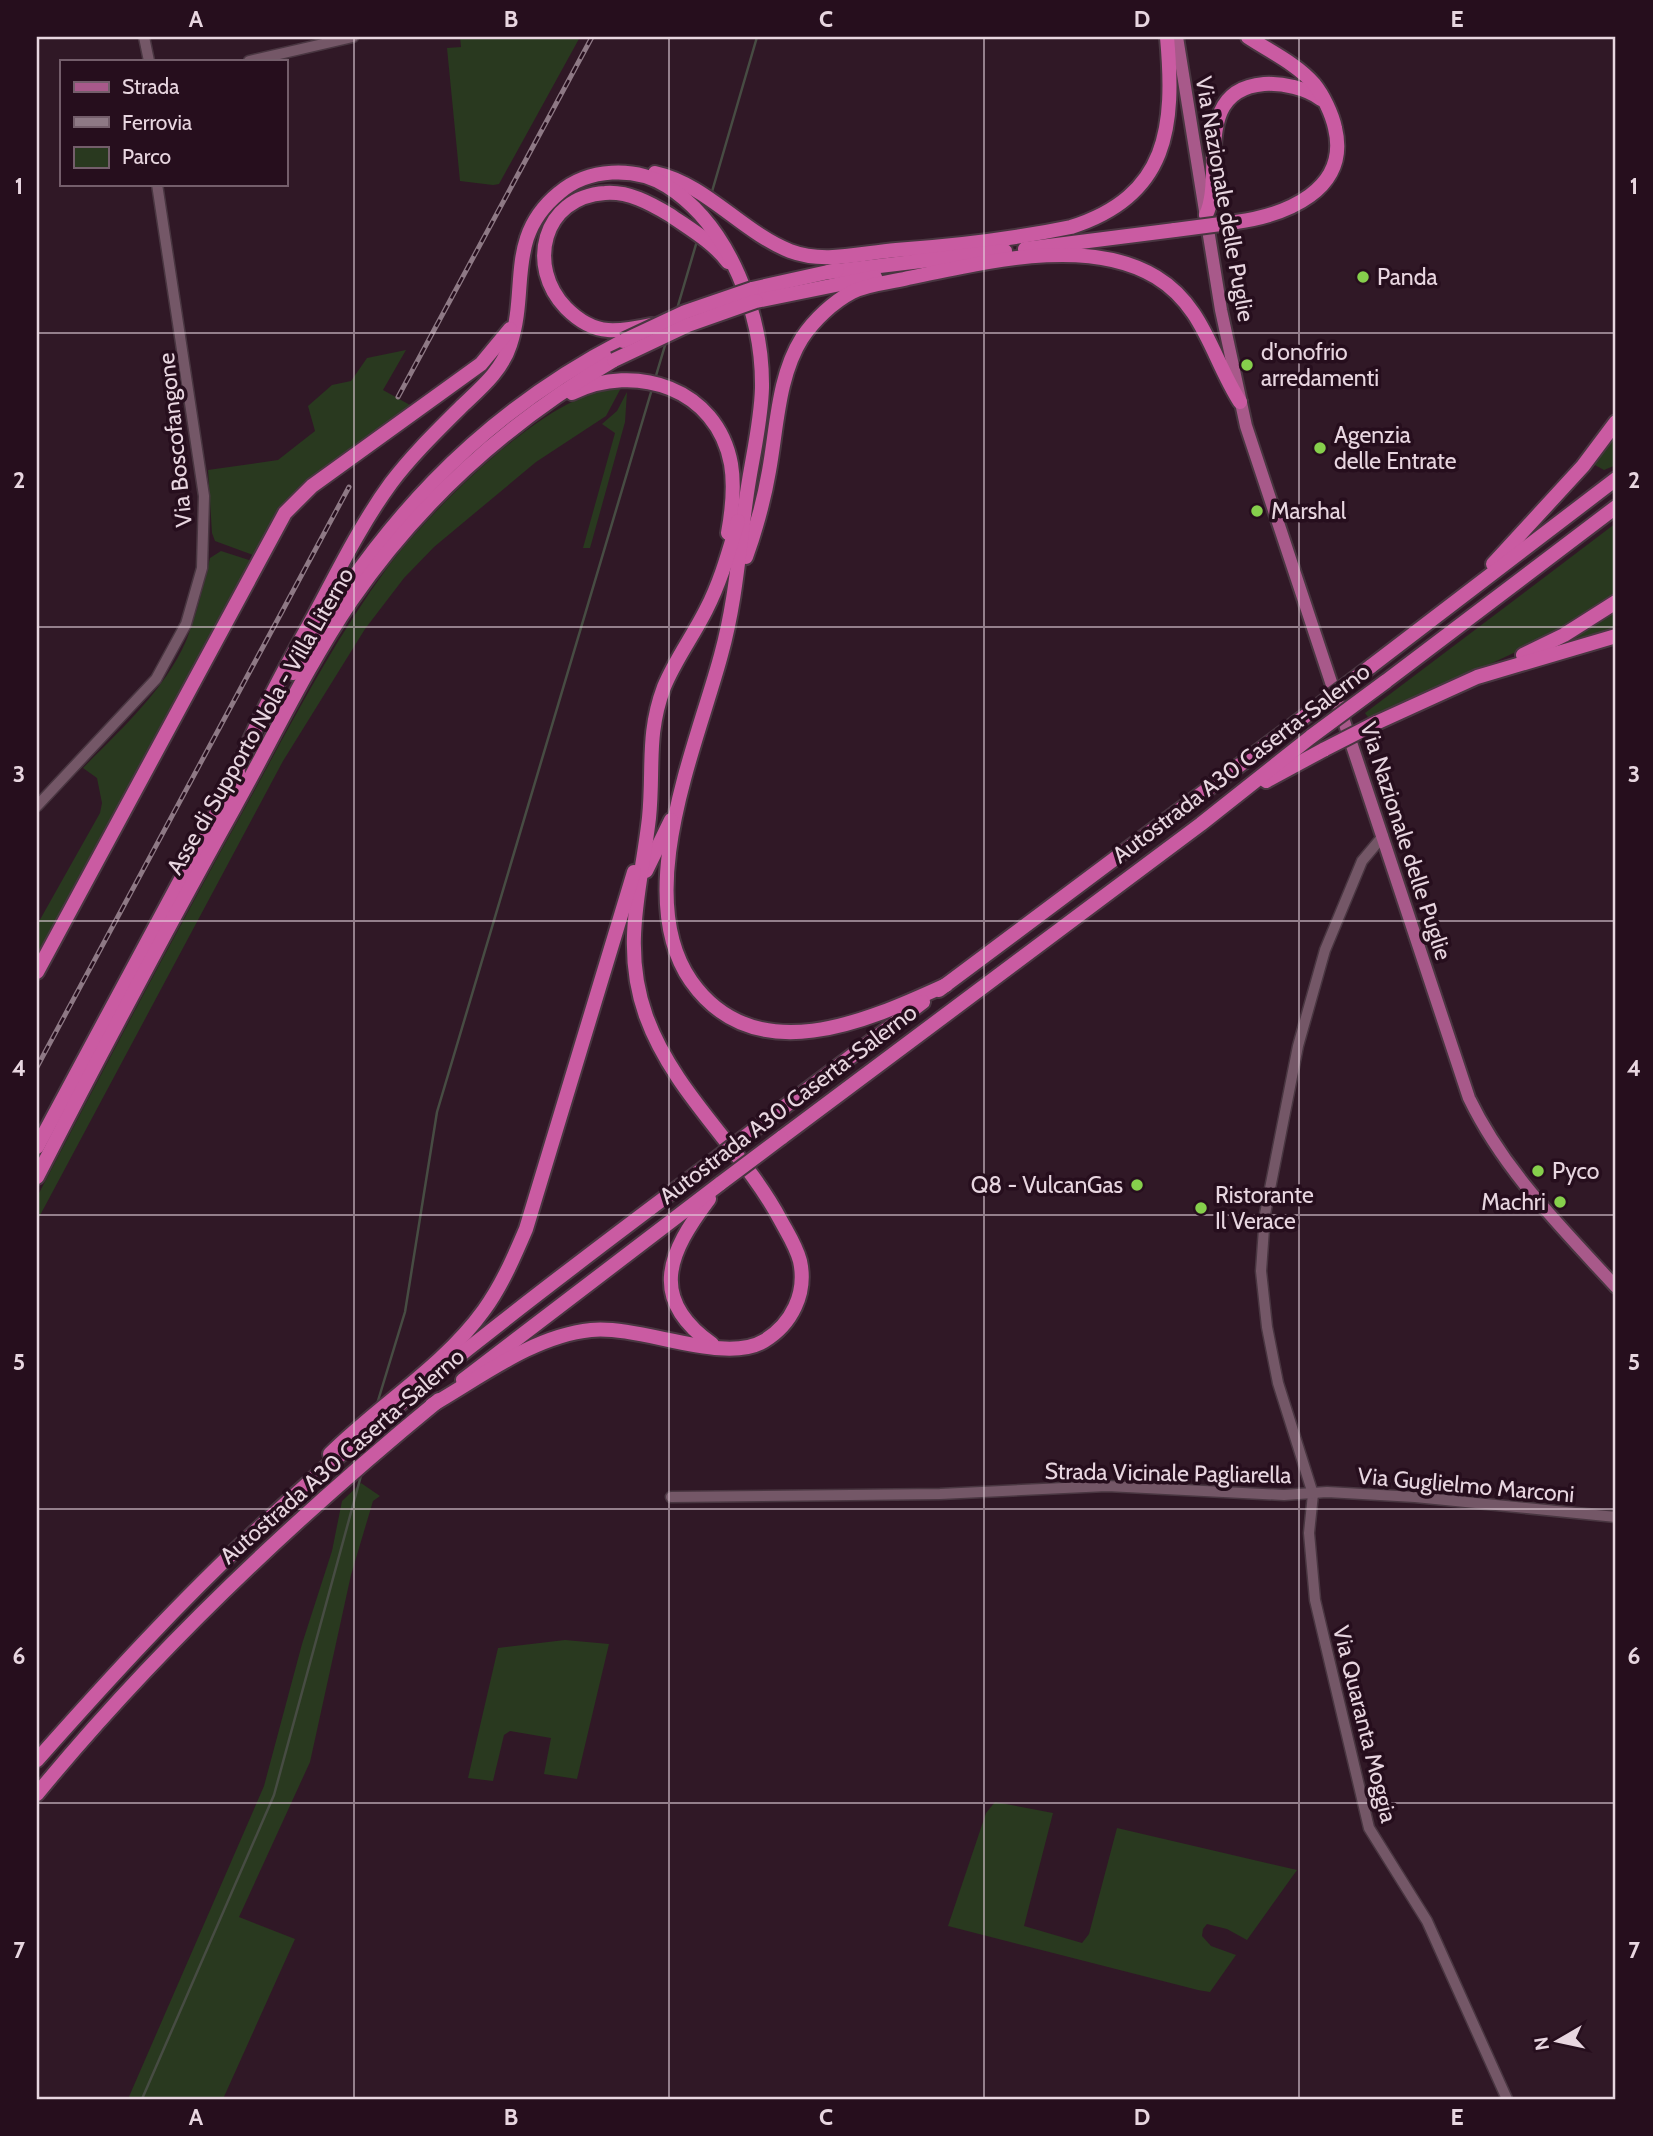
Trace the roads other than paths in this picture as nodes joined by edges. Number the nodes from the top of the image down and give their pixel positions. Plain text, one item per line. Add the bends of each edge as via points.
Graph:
1 (144, 37) edge
2 (353, 37) edge
3 (1167, 37) edge
4 (1177, 37) edge
5 (1248, 37) edge
6 (149, 60) edge
7 (253, 60) edge
8 (1322, 100) junction
9 (158, 186) edge
10 (678, 187) junction
11 (1206, 215) junction
12 (1071, 245) junction
13 (927, 249) junction
14 (1026, 257) junction
15 (829, 272) junction
16 (932, 272) junction
17 (750, 292) junction
18 (516, 307) junction
19 (625, 335) junction
20 (1240, 402) junction
21 (530, 414) junction
22 (1616, 422) edge
23 (1616, 479) edge
24 (747, 493) junction
25 (1616, 506) edge
26 (721, 576) junction
27 (738, 581) junction
28 (1464, 594) junction
29 (1616, 602) edge
30 (1616, 636) edge
31 (1477, 677) junction
32 (233, 781) junction
33 (1226, 804) junction
34 (37, 806) edge
35 (677, 810) junction
36 (1383, 836) junction
37 (644, 844) junction
38 (638, 889) junction
39 (37, 972) edge
40 (946, 985) junction
41 (37, 1147) edge
42 (37, 1177) edge
43 (720, 1184) junction
44 (1616, 1287) edge
45 (719, 1349) junction
46 (408, 1391) junction
47 (432, 1405) junction
48 (1313, 1494) junction
49 (671, 1497) dead end
50 (1616, 1517) edge
51 (37, 1760) edge
52 (37, 1794) edge
53 (1507, 2099) edge

1 - 6 street
2 - 7 street
3 - 13 highway via 1168,129 1148,173 1121,203 1071,227
4 - 11 main road, Via Nazionale delle Puglie
5 - 8 highway via 1292,66 1314,85
8 - 11 highway via 1297,88 1261,84 1245,89 1225,106 1216,122 1211,205
8 - 12 highway, bridge via 1337,137 1335,166 1326,182 1292,207 1236,222
9 - 34 street, Via Boscofangone via 204,496 202,568 186,624 156,679
10 - 13 highway via 774,243 810,256
10 - 17 highway via 726,246
10 - 18 highway via 610,172 572,184 531,226 521,255
11 - 20 main road, Via Nazionale delle Puglie
12 - 14 highway
12 - 15 highway
13 - 15 highway
14 - 16 highway
14 - 20 highway via 1110,259 1156,277 1193,310
15 - 17 highway, Asse di Supporto Nola - Villa Literno
16 - 17 highway, Asse di Supporto Nola - Villa Literno
16 - 27 highway via 851,292 803,336 787,371 766,484
17 - 19 highway, Asse di Supporto Nola - Villa Literno, bridge
17 - 19 highway via 727,260 662,211 629,195 590,195 558,216 545,241 543,262 559,301 583,323
17 - 21 highway, Asse di Supporto Nola - Villa Literno, bridge via 614,360
17 - 24 highway via 762,382
18 - 32 highway via 511,343 499,367 406,464 373,509 270,695
18 - 39 highway via 505,338 481,364 312,486 285,513
19 - 32 highway, Asse di Supporto Nola - Villa Literno via 502,417 389,528 338,597
20 - 36 main road, Via Nazionale delle Puglie
21 - 26 highway via 582,388 617,379 650,381 680,393 704,410 731,463 731,513
21 - 42 highway, Asse di Supporto Nola - Villa Literno via 433,500 350,604 206,859
22 - 28 highway via 1566,484
23 - 28 highway, Autostrada A30 Caserta-Salerno
24 - 26 highway
24 - 27 highway
25 - 33 highway, Autostrada A30 Caserta-Salerno, bridge
26 - 37 highway via 665,684 656,712 650,735 651,799
27 - 35 highway
28 - 40 highway, Autostrada A30 Caserta-Salerno, bridge
29 - 31 highway via 1564,635
30 - 31 highway
31 - 33 highway, bridge via 1325,748
32 - 41 highway, Asse di Supporto Nola - Villa Literno
33 - 43 highway, Autostrada A30 Caserta-Salerno, bridge
35 - 38 highway
35 - 40 highway via 666,901 676,948 690,979 724,1014 760,1029 807,1031 877,1016
36 - 44 main road, Via Nazionale delle Puglie via 1469,1098 1484,1130 1540,1205
36 - 48 street, Strada Vicinale Pagliarella via 1362,861 1325,950 1298,1046 1265,1214 1261,1271 1267,1328 1278,1383
37 - 38 highway
37 - 46 highway via 526,1229 484,1311
38 - 45 highway via 634,960 638,990 657,1044 760,1184 799,1259 801,1289 790,1317 750,1347
40 - 46 highway, Autostrada A30 Caserta-Salerno, bridge
43 - 45 highway via 681,1237 670,1270 671,1289 684,1320
43 - 47 highway, Autostrada A30 Caserta-Salerno
45 - 47 highway via 638,1331 578,1332 526,1351
46 - 51 highway, Autostrada A30 Caserta-Salerno via 164,1620
47 - 52 highway, Autostrada A30 Caserta-Salerno via 314,1507 187,1627
48 - 49 street, Strada Vicinale Pagliarella via 1107,1486 940,1494
48 - 50 street, Via Guglielmo Marconi via 1415,1497
48 - 53 street, Via Quaranta Moggia via 1308,1534 1315,1601 1369,1828 1427,1921

